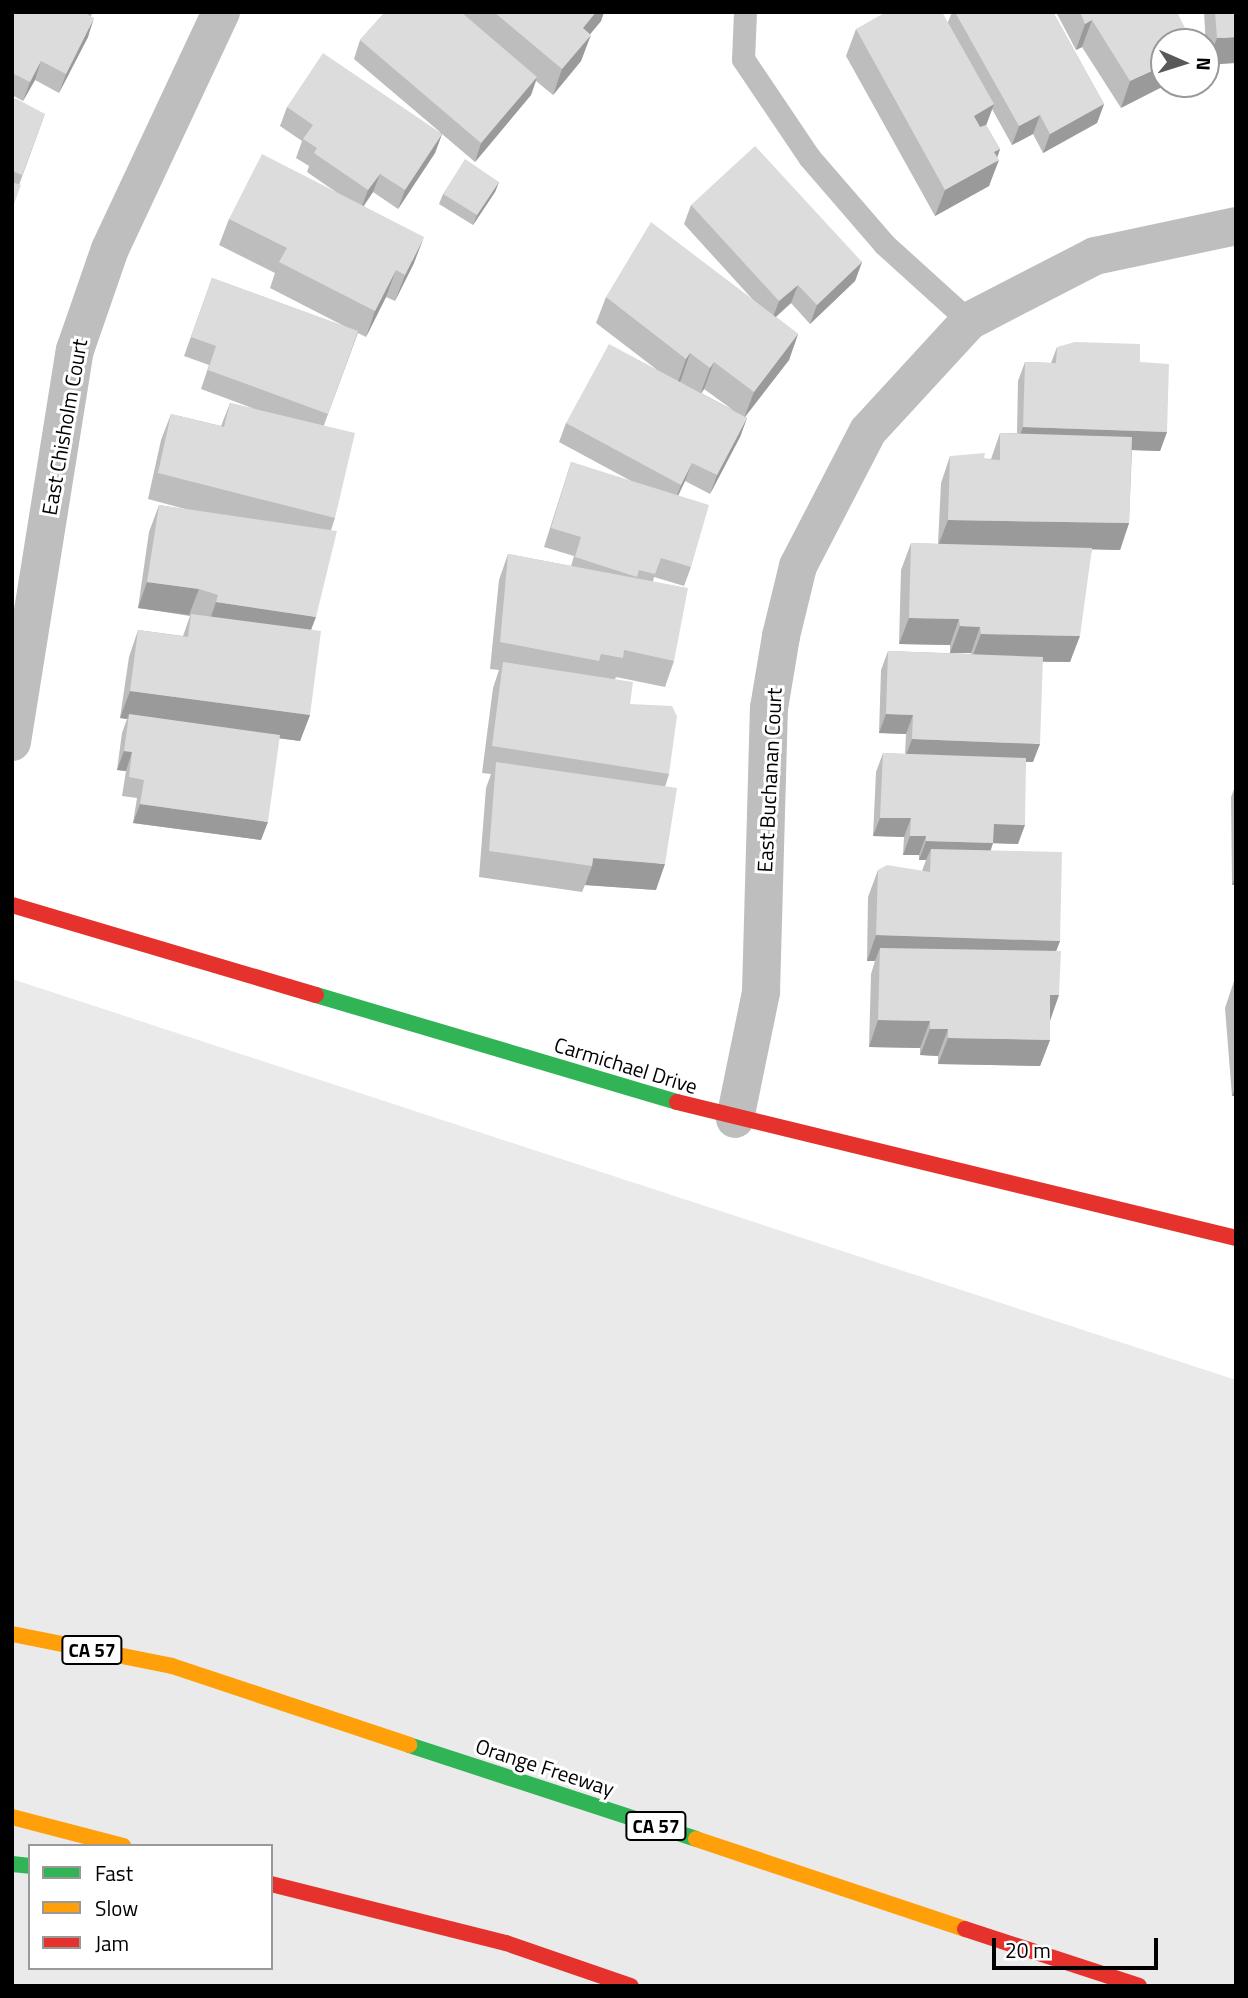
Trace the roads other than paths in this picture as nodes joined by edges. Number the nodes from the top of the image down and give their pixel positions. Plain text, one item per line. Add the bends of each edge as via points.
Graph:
1 (221, 12) edge
2 (745, 12) edge
3 (1236, 226) edge
4 (970, 321) junction
5 (12, 742) edge
6 (12, 905) edge
7 (735, 1119) junction
8 (1236, 1238) edge
9 (49, 1622) dead end
10 (12, 1634) edge
11 (172, 1666) junction
12 (12, 1817) edge
13 (115, 1844) edge
14 (273, 1885) edge
15 (285, 1908) dead end
16 (506, 1943) junction
17 (631, 1986) edge
18 (1139, 1986) edge

1 - 5 street, East Chisholm Court via 110,249 75,350
2 - 4 lane via 743,59 809,157 884,244
3 - 4 street, East Buchanan Court via 1095,256
4 - 7 street, East Buchanan Court via 868,431 798,566 769,708 761,992
6 - 7 main road, Carmichael Drive
7 - 8 main road, Carmichael Drive
9 - 11 main road
10 - 11 main road, Orange Freeway / CA 57
11 - 18 main road, Orange Freeway / CA 57
12 - 13 main road
14 - 16 main road
15 - 16 main road
16 - 17 main road

